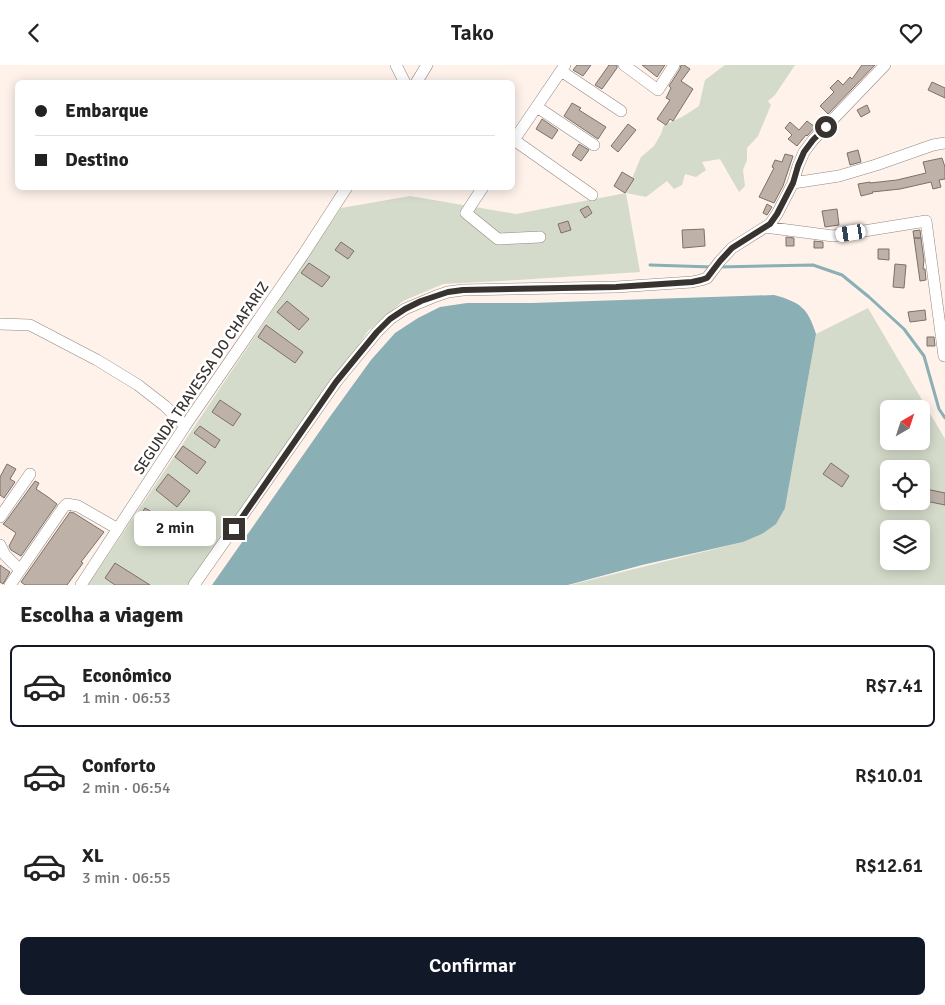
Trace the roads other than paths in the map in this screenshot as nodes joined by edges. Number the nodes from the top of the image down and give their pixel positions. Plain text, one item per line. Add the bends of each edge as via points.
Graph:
1 (396, 65) edge
2 (427, 65) edge
3 (624, 65) edge
4 (674, 65) edge
5 (885, 65) edge
6 (563, 68) edge
7 (404, 80) edge
8 (418, 80) edge
9 (537, 107) junction
10 (621, 111) dead end
11 (515, 140) edge
12 (515, 143) edge
13 (945, 143) edge
14 (594, 145) dead end
15 (793, 183) junction
16 (346, 190) edge
17 (481, 190) edge
18 (592, 195) dead end
19 (765, 227) junction
20 (540, 237) dead end
21 (0, 323) edge
22 (944, 356) edge
23 (185, 426) junction
24 (30, 474) dead end
25 (0, 517) edge
26 (118, 529) junction
27 (0, 545) edge
28 (20, 570) junction
29 (10, 585) edge
30 (80, 585) edge
31 (194, 585) edge

1 - 7 street
2 - 8 street
3 - 4 street via 658,90
5 - 15 street via 813,140 804,152
6 - 9 street
6 - 10 street
9 - 11 street
9 - 14 street
12 - 18 street
13 - 15 street via 838,176
15 - 19 street via 777,214
16 - 23 street, SEGUNDA TRAVESSA DO CHAFARIZ
17 - 20 street via 466,213 498,239
19 - 22 street via 833,236 926,221
19 - 31 street via 732,248 707,278 701,280 616,287 455,291 405,309 377,332 336,382
21 - 23 street via 30,325 97,360 138,385
23 - 26 street, SEGUNDA TRAVESSA DO CHAFARIZ
24 - 25 street
26 - 28 street via 78,506 67,504
26 - 30 street, SEGUNDA TRAVESSA DO CHAFARIZ
27 - 28 street
28 - 29 street

